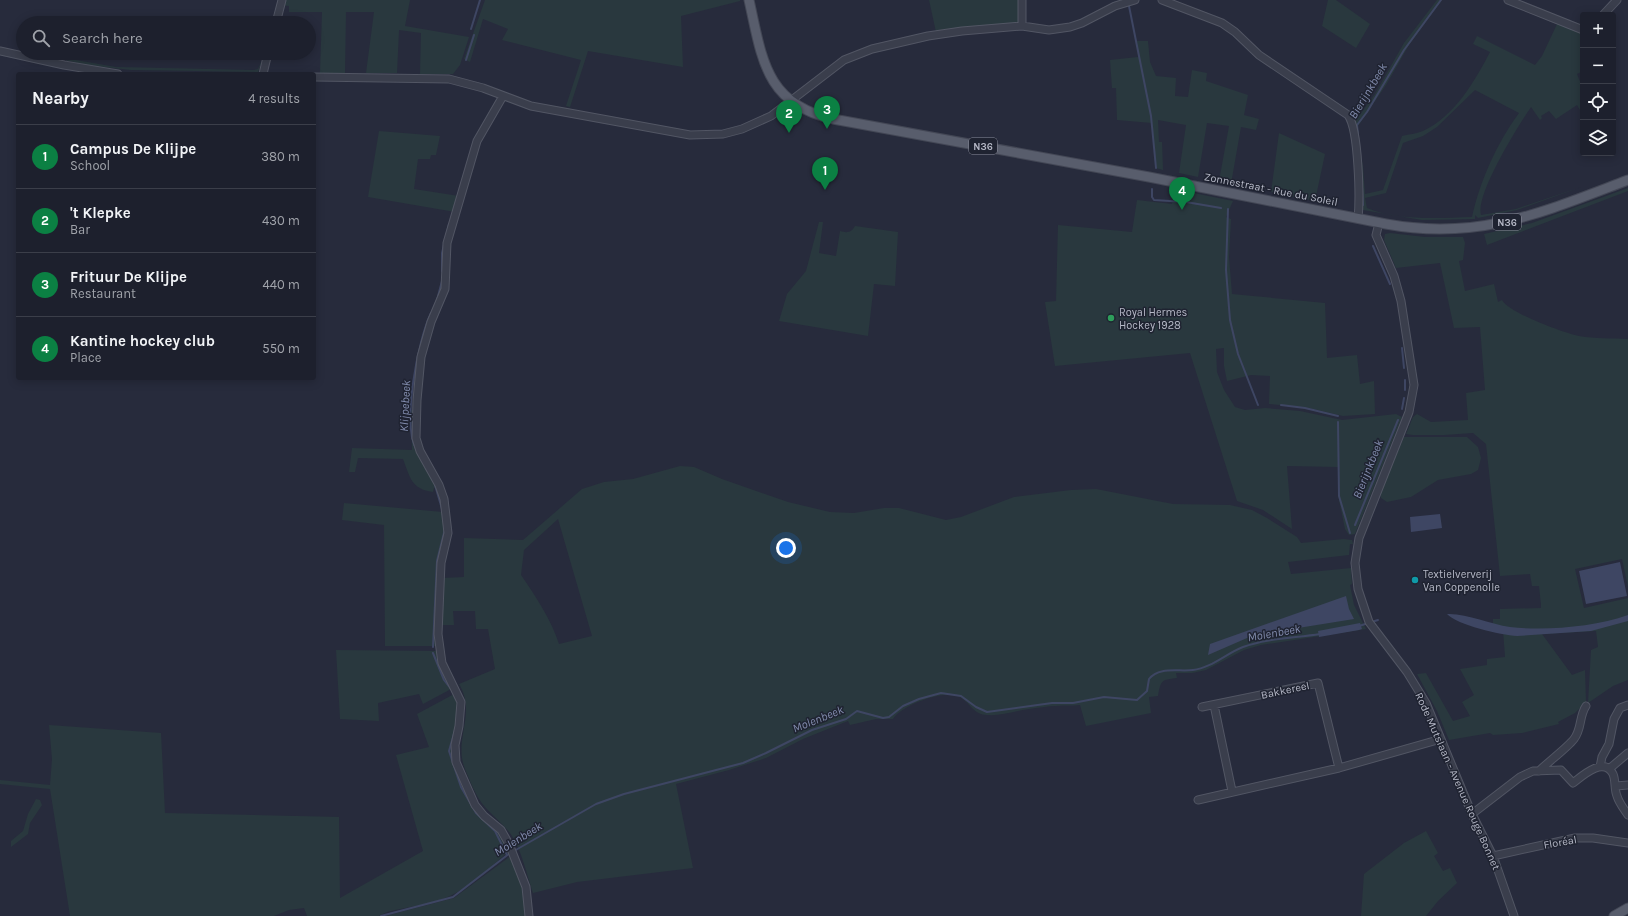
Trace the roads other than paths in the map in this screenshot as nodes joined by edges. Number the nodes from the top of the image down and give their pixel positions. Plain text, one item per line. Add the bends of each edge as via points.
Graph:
1 (282, 0) edge
2 (749, 0) edge
3 (1022, 0) edge
4 (1135, 0) edge
5 (1162, 0) edge
6 (1508, 0) edge
7 (1617, 0) edge
8 (1607, 12) edge
9 (278, 16) edge
10 (1022, 26) junction
11 (1580, 29) edge
12 (0, 51) edge
13 (16, 55) edge
14 (38, 60) edge
15 (266, 60) edge
16 (104, 72) edge
17 (263, 72) edge
18 (316, 77) edge
19 (502, 96) junction
20 (790, 100) junction
21 (1628, 180) edge
22 (1358, 219) junction
23 (1379, 223) junction
24 (1214, 705) junction
25 (1628, 705) edge
26 (1586, 706) dead end
27 (1202, 707) dead end
28 (1441, 739) junction
29 (1628, 753) edge
30 (1600, 767) junction
31 (1339, 768) junction
32 (1609, 769) junction
33 (1539, 771) junction
34 (1628, 785) edge
35 (1616, 786) junction
36 (1232, 791) junction
37 (1198, 800) dead end
38 (1472, 814) junction
39 (1628, 815) edge
40 (1628, 843) edge
41 (1493, 856) junction
42 (1628, 908) edge
43 (529, 916) edge
44 (1514, 916) edge
45 (1614, 916) edge

1 - 9 street
2 - 20 main road, N36 via 766,69 781,92
3 - 10 street
4 - 10 street via 1115,6 1070,27 1049,30
5 - 22 street via 1222,23 1259,55 1348,116 1353,124 1356,153
6 - 11 street
7 - 8 street
10 - 20 street via 939,34 872,49 844,60
12 - 13 street
14 - 16 street
15 - 17 street
18 - 19 street via 441,79 468,83
19 - 20 street via 531,106 698,135 724,134 742,129 771,116
19 - 43 street via 477,141 447,242 445,289 431,322 421,357 416,430 420,451 444,499 448,533 441,563 438,634 442,663 462,702 454,745 456,762 475,805 501,830 512,852 526,887
20 - 22 main road, Zonnestraat - Rue du Soleil / N36 via 809,111 833,119 1134,174
21 - 23 main road, Zonnestraat - Rue du Soleil / N36 via 1529,216 1493,225 1430,230
22 - 23 main road, Zonnestraat - Rue du Soleil / N36
23 - 28 street, Rode Mutslaan - Avenue Rouge Bonnet via 1376,235 1399,291 1413,393 1409,412 1357,545 1356,580 1367,618 1410,676 1426,703
24 - 27 street, Bakkereel
24 - 31 street, Bakkereel via 1318,683
24 - 36 street
25 - 30 street via 1620,708 1614,719 1609,744
26 - 33 street via 1582,711 1580,726 1574,739
28 - 31 street
28 - 38 street, Rode Mutslaan - Avenue Rouge Bonnet
29 - 32 street
30 - 32 street
30 - 33 street via 1591,770 1573,783 1561,770
31 - 36 street
32 - 35 street
33 - 38 street via 1520,777
34 - 35 street
35 - 39 street via 1616,794
36 - 37 street
38 - 41 street, Rode Mutslaan - Avenue Rouge Bonnet
40 - 41 street, Floréal via 1575,838
41 - 44 street, Rode Mutslaan - Avenue Rouge Bonnet
42 - 45 main road

